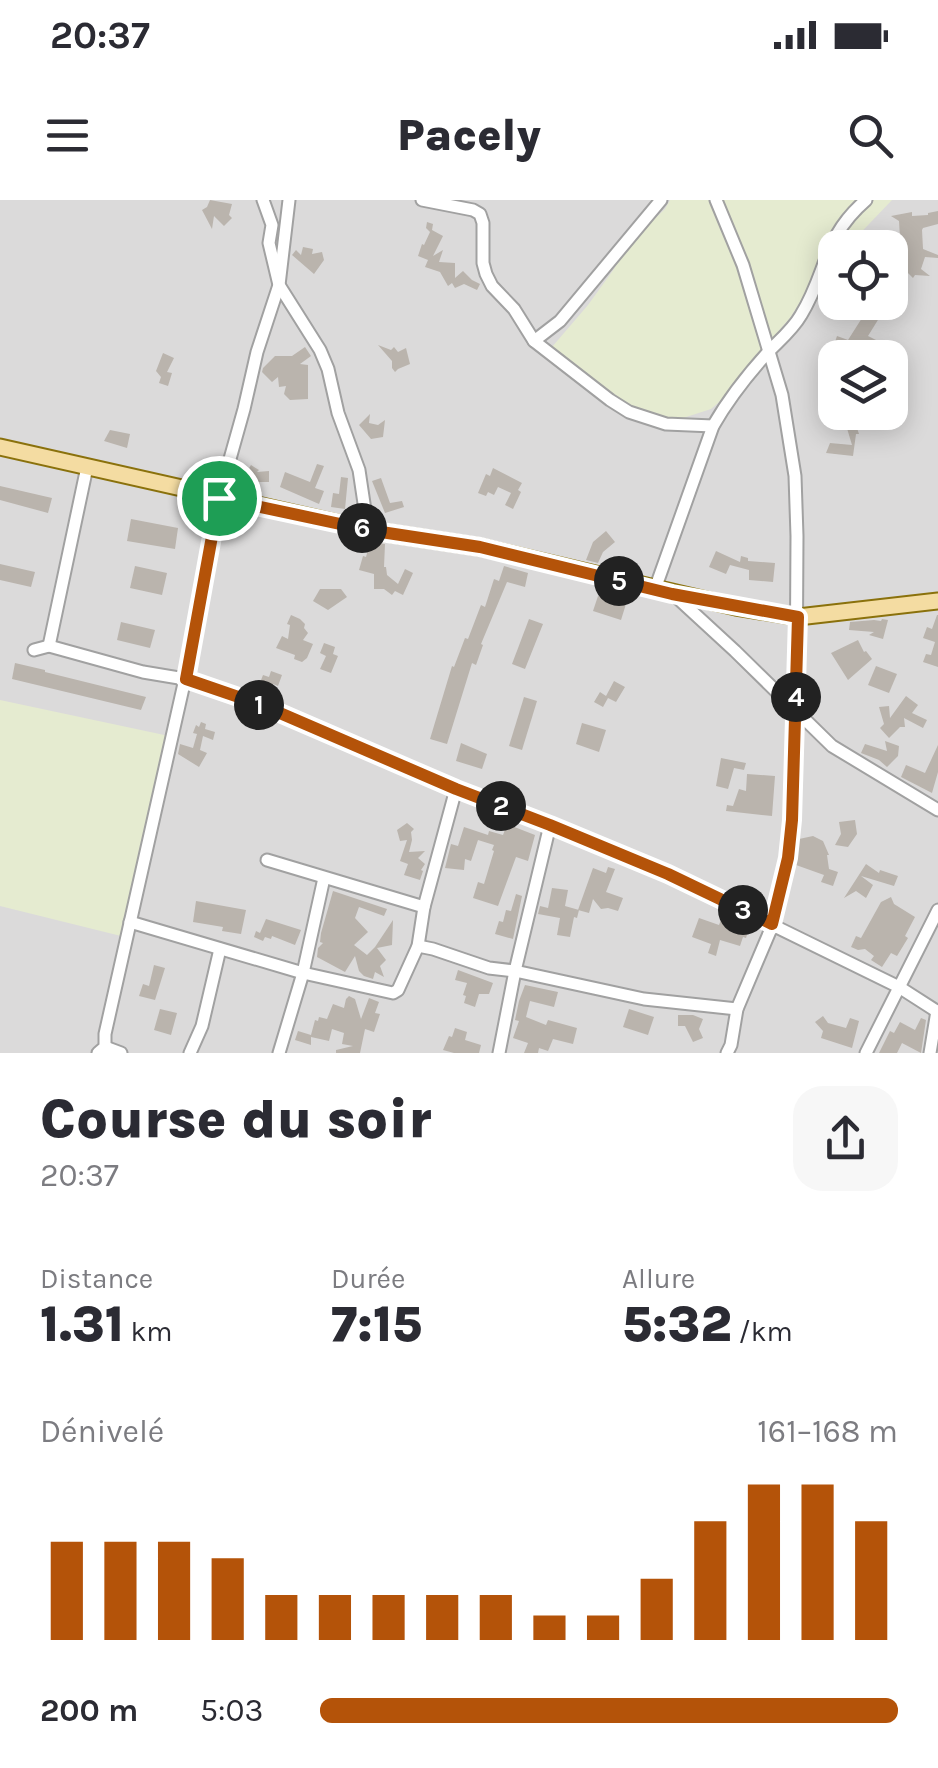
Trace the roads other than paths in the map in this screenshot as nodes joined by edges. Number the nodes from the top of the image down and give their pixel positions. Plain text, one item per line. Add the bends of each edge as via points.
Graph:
1 (263, 200) edge
2 (289, 200) edge
3 (422, 200) edge
4 (661, 200) edge
5 (716, 200) edge
6 (866, 200) edge
7 (280, 286) junction
8 (534, 341) junction
9 (770, 350) junction
10 (713, 426) junction
11 (0, 447) edge
12 (87, 467) junction
13 (219, 498) junction
14 (368, 530) junction
15 (655, 589) junction
16 (672, 594) junction
17 (938, 601) edge
18 (798, 617) junction
19 (49, 646) junction
20 (34, 650) dead end
21 (186, 679) junction
22 (796, 708) junction
23 (456, 789) junction
24 (938, 810) edge
25 (550, 825) junction
26 (267, 860) dead end
27 (324, 878) junction
28 (424, 907) junction
29 (938, 910) edge
30 (130, 922) junction
31 (772, 924) junction
32 (418, 946) junction
33 (220, 949) junction
34 (514, 971) junction
35 (303, 973) junction
36 (900, 988) junction
37 (737, 1009) junction
38 (938, 1012) edge
39 (101, 1050) edge
40 (730, 1050) edge
41 (121, 1053) edge
42 (190, 1053) edge
43 (279, 1053) edge
44 (500, 1053) edge
45 (866, 1053) edge
46 (930, 1053) edge

1 - 7 street
2 - 7 street
3 - 8 street via 482,217 486,274
4 - 8 street via 560,321
5 - 9 street
6 - 9 street via 831,243 801,316
7 - 13 street
7 - 14 street via 328,370 359,470
8 - 10 street via 629,412 666,424
9 - 10 street
9 - 18 street via 795,476
10 - 15 street
11 - 12 main road
12 - 13 main road
12 - 19 street
13 - 14 main road
13 - 21 street
14 - 15 main road via 480,547
15 - 16 main road
16 - 18 main road
16 - 22 street
17 - 18 main road
18 - 22 street
19 - 20 street
19 - 21 street
21 - 23 street
21 - 30 street
22 - 24 street via 832,746
22 - 31 street via 790,839
23 - 25 street
23 - 28 street
25 - 31 street
25 - 34 street
26 - 27 street
27 - 28 street
27 - 35 street
28 - 32 street
29 - 36 street
30 - 33 street
30 - 39 street
31 - 36 street
31 - 37 street
32 - 34 street
32 - 35 street via 392,993
33 - 35 street
33 - 42 street
34 - 37 street via 644,999
34 - 44 street
35 - 43 street
36 - 38 street
36 - 45 street
37 - 40 street
38 - 46 street
39 - 41 street

